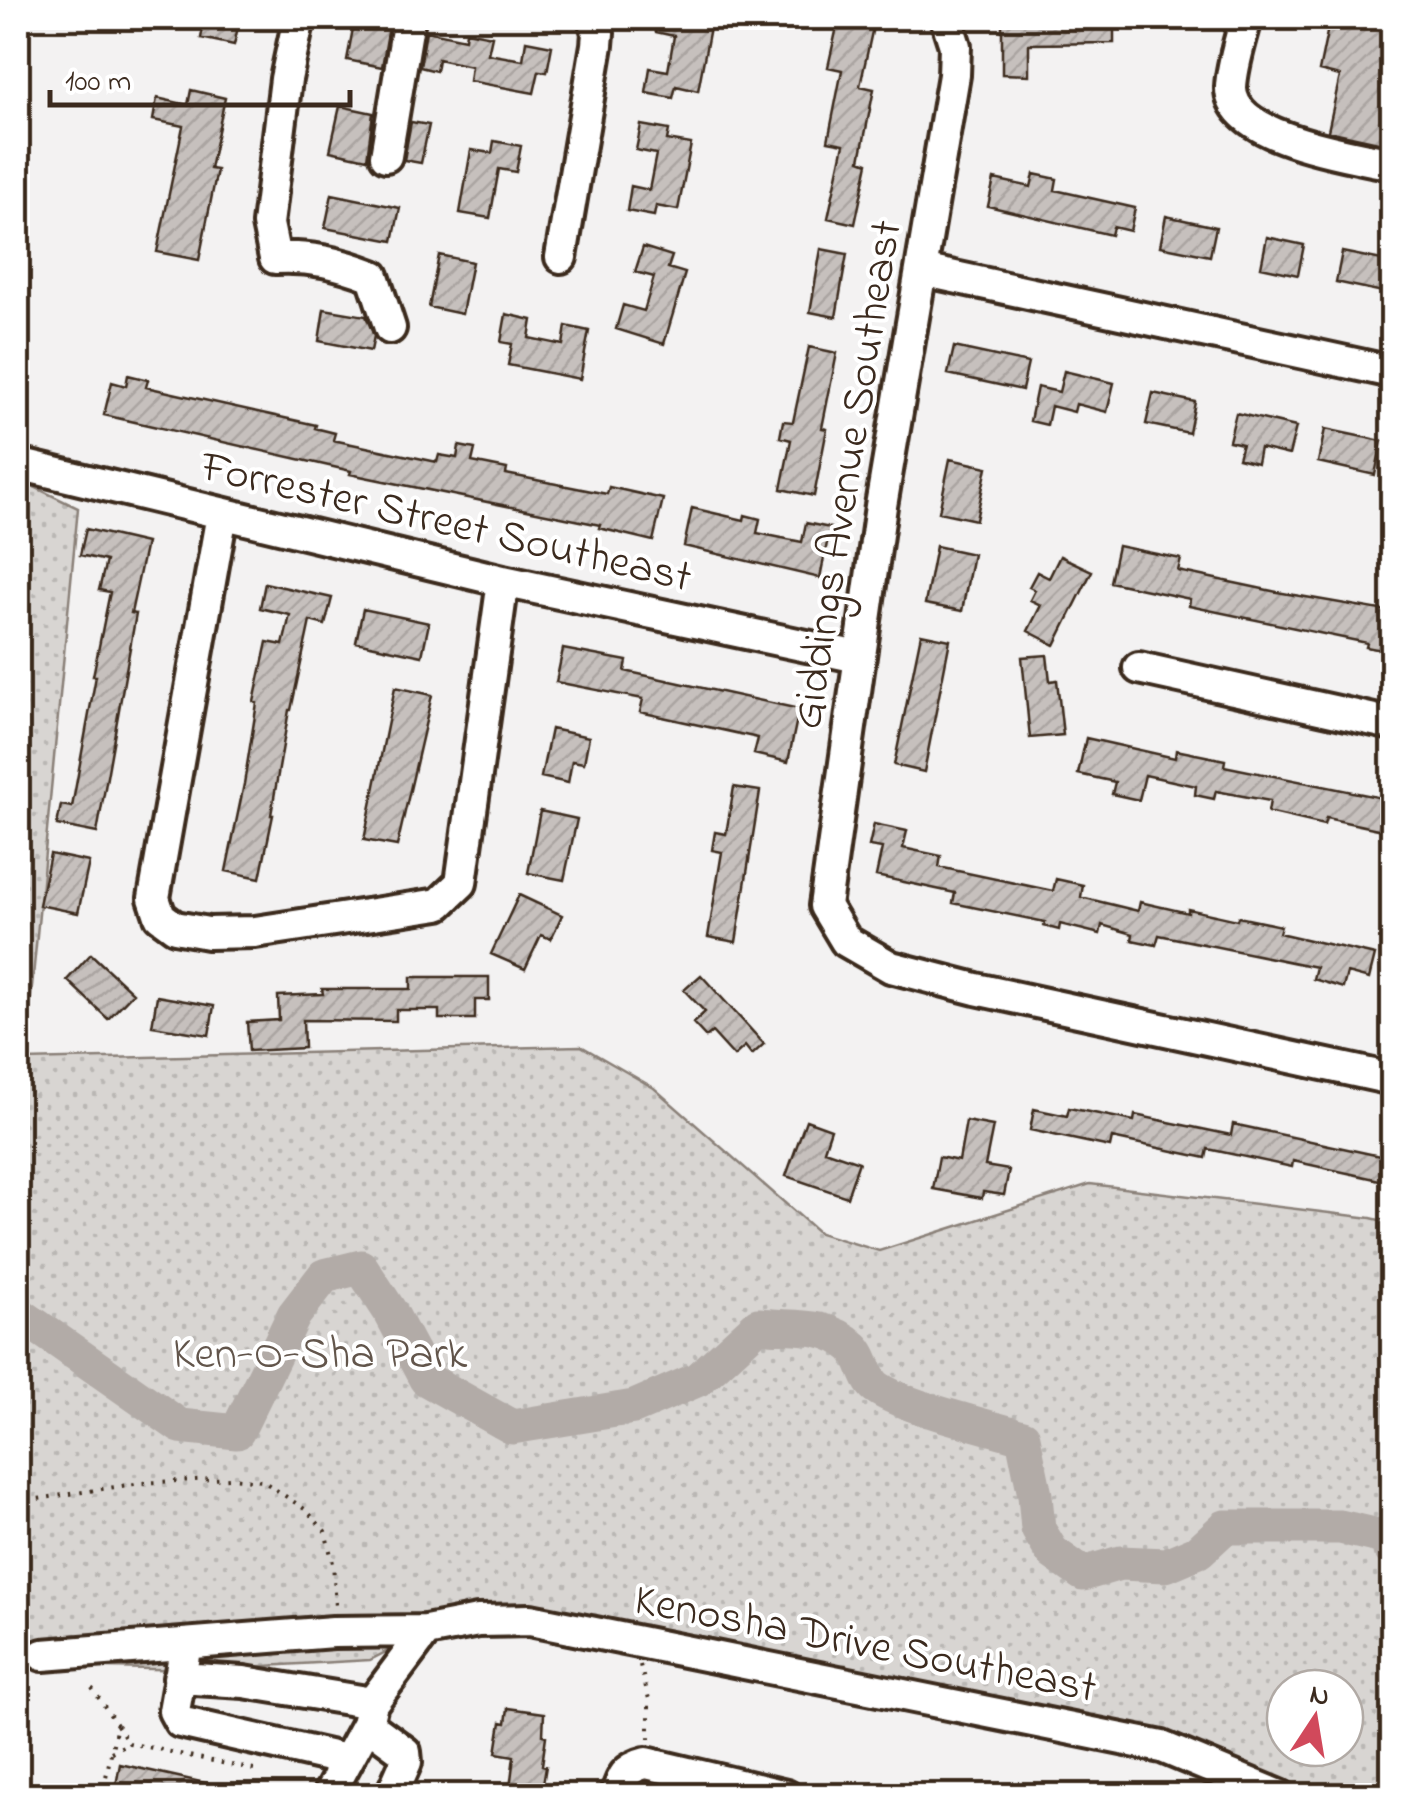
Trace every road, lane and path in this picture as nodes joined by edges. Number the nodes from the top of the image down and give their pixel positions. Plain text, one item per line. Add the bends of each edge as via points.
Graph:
1 (299, 18) edge
2 (409, 18) edge
3 (594, 18) edge
4 (946, 18) edge
5 (1246, 18) edge
6 (386, 156) dead end
7 (1392, 164) edge
8 (560, 257) dead end
9 (922, 270) junction
10 (390, 328) dead end
11 (1392, 372) edge
12 (18, 464) edge
13 (222, 514) junction
14 (504, 581) junction
15 (858, 657) junction
16 (1139, 668) dead end
17 (1392, 724) edge
18 (1392, 1080) edge
19 (18, 1502) edge
20 (426, 1631) junction
21 (332, 1632) junction
22 (641, 1641) junction
23 (186, 1644) junction
24 (43, 1655) dead end
25 (179, 1678) junction
26 (92, 1688) dead end
27 (370, 1714) junction
28 (116, 1725) junction
29 (129, 1743) junction
30 (111, 1753) junction
31 (346, 1760) junction
32 (638, 1765) junction
33 (254, 1770) dead end
34 (102, 1796) edge
35 (328, 1796) edge
36 (391, 1796) edge
37 (616, 1796) edge
38 (786, 1796) edge
39 (1280, 1796) edge

1 - 10 street via 268,224 275,258 303,256 372,276
2 - 6 street
3 - 8 street via 597,46
4 - 9 street, Giddings Avenue Southeast via 955,46 954,76
5 - 7 street via 1230,90 1237,106 1287,141
9 - 11 street
9 - 15 street, Giddings Avenue Southeast
12 - 13 street, Forrester Street Southeast
13 - 14 street, Forrester Street Southeast
13 - 14 street via 154,898 160,916 175,927 255,932 375,916 438,904 460,883
14 - 15 street, Forrester Street Southeast
15 - 18 street, Giddings Avenue Southeast via 825,906 846,941 891,967 934,980
16 - 17 street
19 - 21 path via 140,1482 263,1481 325,1531 337,1601
20 - 21 street, Kenosha Drive Southeast
20 - 22 street, Kenosha Drive Southeast via 530,1620
20 - 27 street
21 - 23 street, Kenosha Drive Southeast
22 - 32 path via 649,1746
22 - 39 street, Kenosha Drive Southeast via 1162,1747
23 - 24 street, Kenosha Drive Southeast
23 - 25 street
25 - 27 street via 244,1682
25 - 31 street via 174,1711 180,1722
26 - 28 path
27 - 31 street
27 - 36 street via 405,1752
28 - 29 path
28 - 30 path
29 - 30 path
29 - 33 path
30 - 34 path
31 - 35 street
32 - 37 street via 623,1776
32 - 38 street

